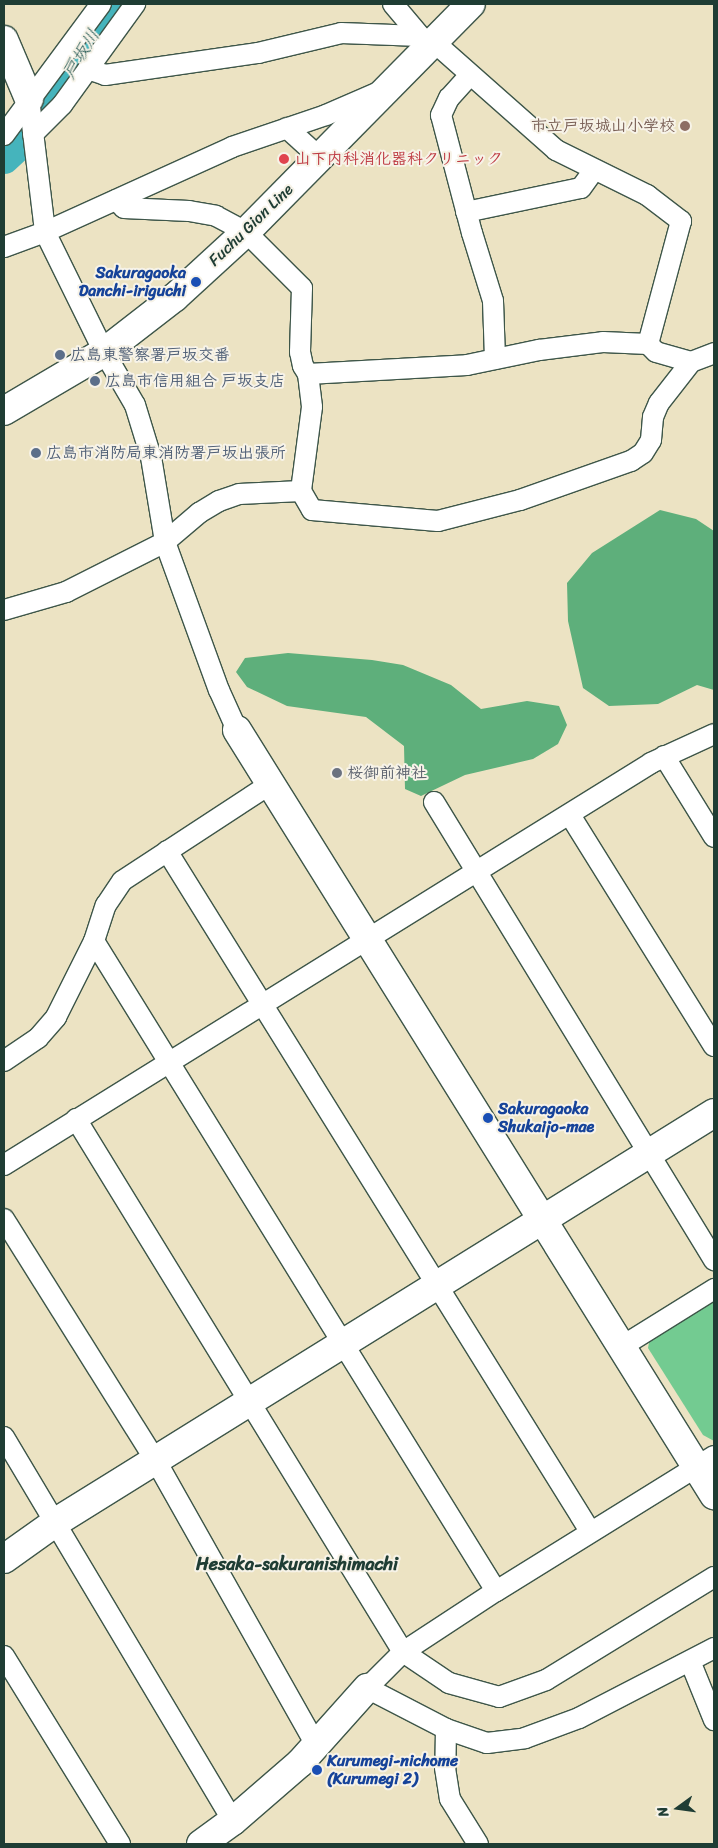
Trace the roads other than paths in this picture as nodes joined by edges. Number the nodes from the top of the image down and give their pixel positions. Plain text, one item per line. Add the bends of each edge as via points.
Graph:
1 (101, 4) edge
2 (135, 4) edge
3 (393, 4) edge
4 (471, 4) edge
5 (428, 42) junction
6 (5, 45) edge
7 (88, 69) junction
8 (470, 74) junction
9 (385, 90) junction
10 (29, 99) junction
11 (287, 128) junction
12 (33, 134) junction
13 (4, 135) edge
14 (320, 158) junction
15 (594, 170) junction
16 (116, 200) junction
17 (466, 212) junction
18 (46, 232) junction
19 (246, 232) junction
20 (4, 247) edge
21 (648, 344) junction
22 (104, 352) junction
23 (714, 353) edge
24 (494, 359) junction
25 (691, 362) junction
26 (308, 374) junction
27 (4, 411) edge
28 (301, 491) junction
29 (165, 542) junction
30 (4, 610) edge
31 (237, 730) joint
32 (714, 734) edge
33 (664, 756) junction
34 (270, 784) junction
35 (434, 802) dead end
36 (570, 815) junction
37 (714, 837) edge
38 (167, 851) junction
39 (476, 872) junction
40 (369, 940) junction
41 (94, 942) junction
42 (261, 1005) junction
43 (714, 1046) edge
44 (4, 1061) edge
45 (168, 1063) junction
46 (714, 1113) edge
47 (76, 1119) junction
48 (649, 1155) junction
49 (4, 1165) edge
50 (4, 1219) edge
51 (542, 1220) junction
52 (714, 1260) edge
53 (438, 1285) junction
54 (714, 1289) edge
55 (345, 1344) junction
56 (621, 1347) junction
57 (251, 1402) junction
58 (4, 1437) edge
59 (156, 1460) junction
60 (706, 1461) edge
61 (714, 1495) edge
62 (56, 1522) junction
63 (590, 1532) junction
64 (4, 1560) edge
65 (714, 1576) edge
66 (496, 1591) junction
67 (714, 1648) edge
68 (404, 1652) junction
69 (4, 1656) edge
70 (690, 1661) junction
71 (367, 1688) junction
72 (714, 1720) edge
73 (446, 1728) junction
74 (316, 1745) junction
75 (233, 1821) junction
76 (120, 1844) edge
77 (201, 1844) edge
78 (478, 1844) edge

1 - 10 street
2 - 7 street
3 - 5 street
4 - 5 street, Fuchu Gion Line
5 - 7 street via 341,33 258,53 105,75
5 - 8 street
5 - 9 street, Fuchu Gion Line
6 - 10 street
7 - 12 street via 62,105
8 - 15 street via 551,146
8 - 17 street via 449,98 442,115
9 - 11 street
9 - 14 street, Fuchu Gion Line
10 - 12 street
10 - 13 street
11 - 14 street
11 - 16 street via 232,147
12 - 18 street
14 - 19 street, Fuchu Gion Line
15 - 17 street via 581,188
15 - 21 street via 647,195 681,221
16 - 18 street
16 - 19 street via 124,208 189,211 216,216
17 - 24 street via 493,301
18 - 20 street
18 - 22 street
19 - 22 street, Fuchu Gion Line via 175,297
19 - 26 street via 302,288 300,352
21 - 24 street via 603,342
21 - 25 street via 656,352
22 - 27 street, Fuchu Gion Line
22 - 29 street via 136,405 151,457
23 - 25 street
24 - 26 street via 448,367
25 - 28 street via 659,404 653,416 651,440 643,452 630,461 520,500 438,521 420,521 312,510
26 - 28 street via 312,407
28 - 29 street via 240,494 199,513
29 - 30 street via 66,592
29 - 31 street via 219,690
31 - 34 street
32 - 33 street
33 - 36 street
33 - 37 street
34 - 38 street
34 - 40 street
35 - 39 street
36 - 39 street
36 - 43 street
38 - 41 street via 122,881 106,905
38 - 42 street
39 - 40 street
39 - 48 street
40 - 42 street
40 - 51 street
41 - 44 street via 56,1017 38,1038
41 - 45 street
42 - 45 street
42 - 53 street
45 - 47 street
45 - 55 street
46 - 48 street
47 - 49 street
47 - 57 street
48 - 51 street
48 - 52 street
50 - 59 street
51 - 53 street
51 - 56 street
53 - 55 street
53 - 63 street
54 - 56 street
55 - 57 street
55 - 66 street
56 - 60 street
57 - 59 street
57 - 68 street
58 - 62 street
59 - 62 street
59 - 74 street
60 - 61 street
60 - 63 street
62 - 64 street
62 - 75 street
63 - 66 street
65 - 68 street via 546,1680 499,1697 449,1683
66 - 68 street
67 - 70 street
68 - 71 street
69 - 76 street
70 - 72 street
70 - 73 street via 579,1718 525,1738 487,1743
71 - 73 street
71 - 74 street
73 - 78 street via 445,1768 450,1799
74 - 75 street
75 - 77 street

